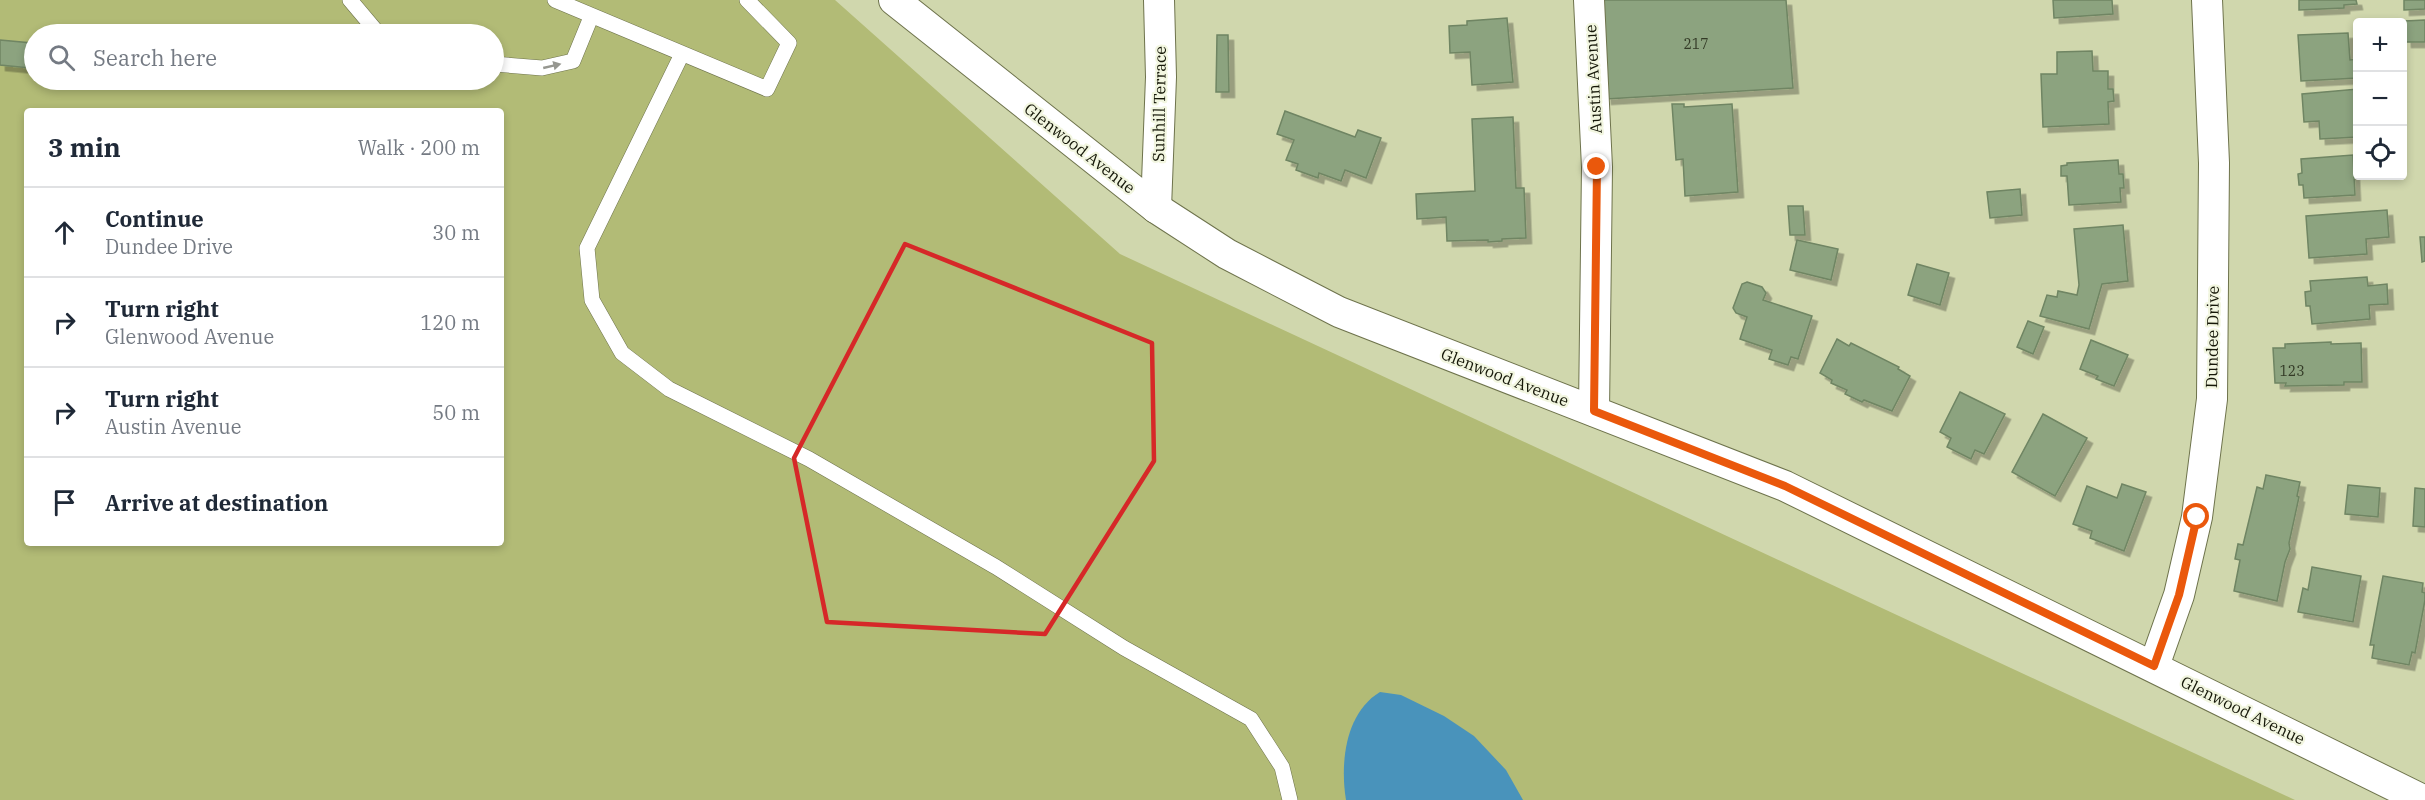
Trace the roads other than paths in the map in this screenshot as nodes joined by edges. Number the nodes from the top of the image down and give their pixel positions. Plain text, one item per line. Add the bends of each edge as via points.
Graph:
1 (350, 0) edge
2 (555, 0) edge
3 (747, 0) edge
4 (894, 0) edge
5 (1159, 0) edge
6 (1589, 0) edge
7 (2207, 0) edge
8 (591, 16) junction
9 (370, 24) edge
10 (682, 54) junction
11 (504, 65) edge
12 (1156, 208) junction
13 (1594, 411) junction
14 (2154, 666) junction
15 (1290, 800) edge
16 (2423, 800) edge

1 - 9 lane
2 - 8 lane
3 - 10 lane via 789,43 767,89
4 - 12 street, Glenwood Avenue
5 - 12 street, Sunhill Terrace via 1161,77
6 - 13 street, Austin Avenue via 1597,167
7 - 14 street, Dundee Drive via 2214,163 2212,399 2197,517 2179,595
8 - 10 lane
11 -> 8 lane via 542,68 573,61
10 - 15 lane via 587,248 592,300 622,353 669,389 809,459 996,567 1124,648 1251,719 1282,767
12 - 13 street, Glenwood Avenue via 1227,254 1339,312
13 - 14 street, Glenwood Avenue via 1785,486
14 - 16 street, Glenwood Avenue

